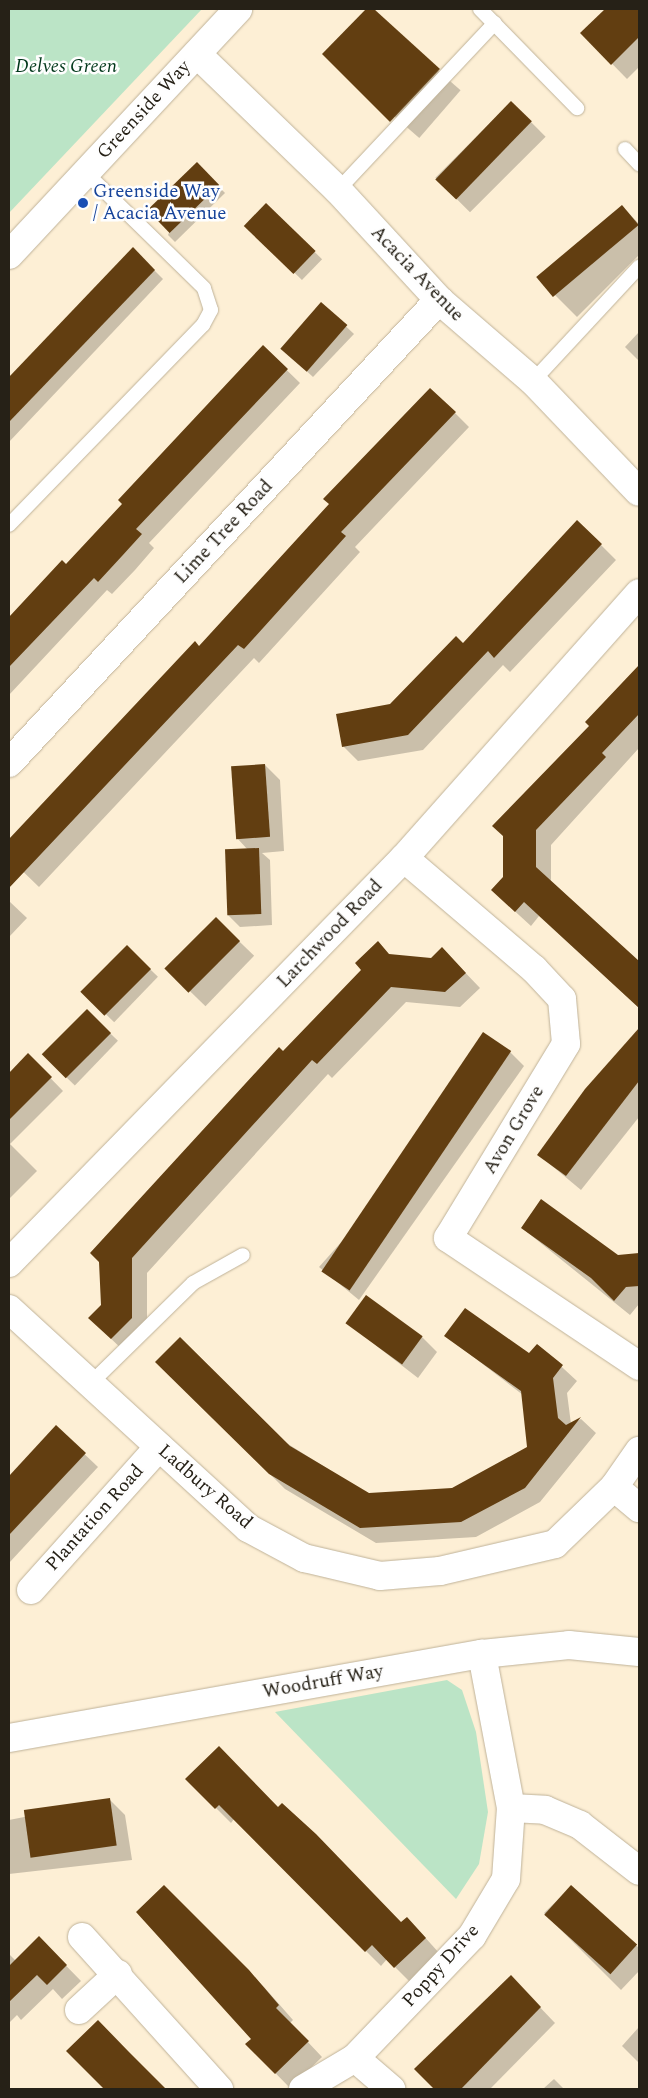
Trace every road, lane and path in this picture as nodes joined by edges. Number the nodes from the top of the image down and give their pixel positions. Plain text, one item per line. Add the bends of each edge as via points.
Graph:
1 (238, 9) edge
2 (480, 9) edge
3 (495, 23) junction
4 (196, 54) junction
5 (577, 108) dead end
6 (624, 148) dead end
7 (639, 164) edge
8 (86, 173) junction
9 (338, 190) junction
10 (9, 255) edge
11 (639, 267) edge
12 (439, 300) junction
13 (533, 381) junction
14 (639, 492) edge
15 (9, 525) edge
16 (639, 593) edge
17 (9, 763) edge
18 (404, 858) junction
19 (243, 1255) dead end
20 (9, 1263) edge
21 (9, 1309) edge
22 (639, 1366) edge
23 (90, 1384) junction
24 (159, 1446) junction
25 (639, 1451) edge
26 (614, 1487) junction
27 (639, 1508) edge
28 (31, 1590) dead end
29 (639, 1652) edge
30 (482, 1654) junction
31 (9, 1738) edge
32 (511, 1808) junction
33 (635, 1857) edge
34 (82, 1937) dead end
35 (118, 1974) junction
36 (79, 2010) dead end
37 (356, 2058) junction
38 (219, 2089) edge
39 (303, 2089) edge
40 (391, 2089) edge

1 - 4 street, Greenside Way
2 - 3 lane
3 - 5 lane
3 - 9 lane
4 - 8 street, Greenside Way
4 - 9 street, Acacia Avenue
6 - 7 lane
8 - 10 street, Greenside Way
8 - 15 lane via 204,288 212,310 203,325
9 - 12 street, Acacia Avenue
11 - 13 lane
12 - 13 street, Acacia Avenue
12 - 17 street, Lime Tree Road
13 - 14 street, Acacia Avenue
16 - 18 street, Larchwood Road
18 - 20 street, Larchwood Road
18 - 22 street, Avon Grove via 534,969 562,999 566,1044 448,1238
19 - 23 lane via 193,1284
21 - 23 street, Ladbury Road
23 - 24 street, Ladbury Road
24 - 26 street, Ladbury Road via 248,1528 304,1558 380,1576 440,1571 555,1544
24 - 28 street, Plantation Road
25 - 26 street, Ladbury Road
26 - 27 street
29 - 30 street, Woodruff Way via 569,1645
30 - 31 street, Woodruff Way
30 - 32 street, Poppy Drive
32 - 33 street via 545,1810 580,1825
32 - 37 street, Poppy Drive via 506,1879 472,1936
34 - 35 street
35 - 36 street
35 - 38 street
37 - 39 street, Poppy Drive
37 - 40 street

